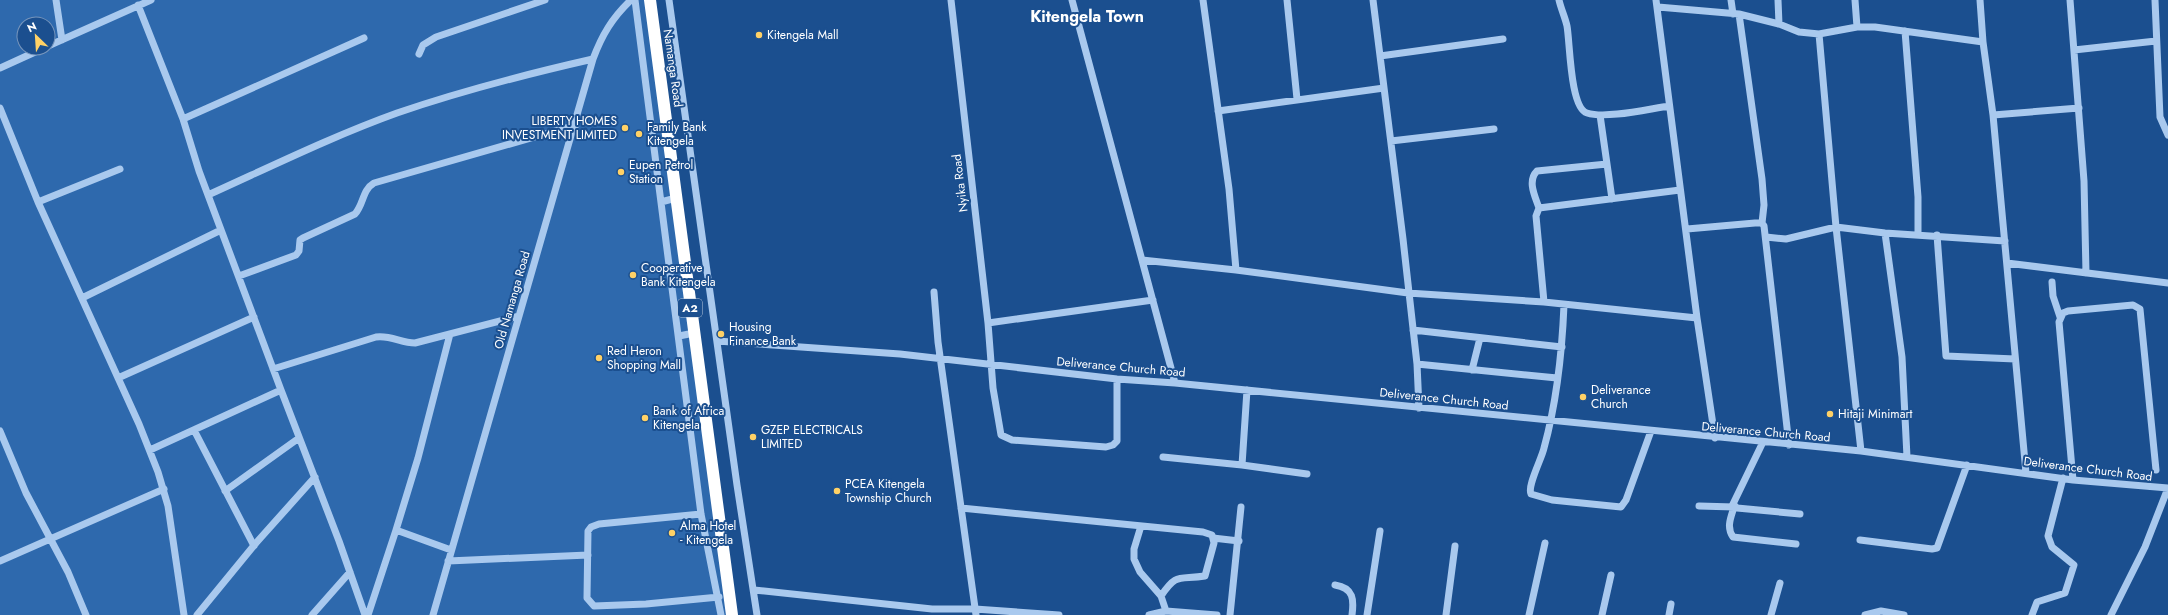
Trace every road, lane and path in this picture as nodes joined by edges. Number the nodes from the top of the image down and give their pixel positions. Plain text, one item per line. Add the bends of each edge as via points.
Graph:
1 (56, 0) edge
2 (151, 0) edge
3 (545, 0) edge
4 (631, 0) edge
5 (635, 0) edge
6 (650, 0) edge
7 (669, 0) edge
8 (951, 0) edge
9 (1072, 0) edge
10 (1203, 0) edge
11 (1287, 0) edge
12 (1373, 0) edge
13 (1559, 0) edge
14 (1731, 0) edge
15 (1778, 0) edge
16 (1855, 0) edge
17 (1980, 0) edge
18 (2070, 0) edge
19 (2155, 0) edge
20 (140, 3) edge
21 (1657, 4) edge
22 (1736, 14) junction
23 (1779, 24) junction
24 (1857, 27) junction
25 (1905, 31) junction
26 (1820, 34) junction
27 (364, 38) dead end
28 (1503, 39) dead end
29 (62, 40) junction
30 (2156, 41) junction
31 (1983, 42) junction
32 (56, 43) edge
33 (2074, 50) junction
34 (419, 54) dead end
35 (26, 56) edge
36 (1380, 56) junction
37 (593, 59) junction
38 (0, 68) edge
39 (1384, 88) junction
40 (1297, 99) junction
41 (1669, 106) junction
42 (0, 108) edge
43 (2079, 108) junction
44 (1218, 111) junction
45 (1600, 115) junction
46 (1993, 115) junction
47 (182, 120) junction
48 (576, 125) junction
49 (1494, 129) dead end
50 (2168, 135) edge
51 (1391, 141) junction
52 (1607, 164) junction
53 (120, 169) dead end
54 (1680, 190) junction
55 (208, 195) junction
56 (676, 198) junction
57 (1612, 199) junction
58 (38, 202) junction
59 (661, 202) junction
60 (1539, 208) junction
61 (1762, 223) junction
62 (1836, 228) junction
63 (1687, 229) junction
64 (221, 230) junction
65 (1885, 233) junction
66 (1918, 234) junction
67 (1937, 235) junction
68 (1766, 237) junction
69 (2005, 241) junction
70 (1142, 260) junction
71 (2007, 263) junction
72 (1236, 270) junction
73 (2086, 273) junction
74 (239, 276) junction
75 (2052, 282) dead end
76 (2168, 283) edge
77 (934, 292) dead end
78 (1408, 293) junction
79 (82, 298) junction
80 (1152, 300) junction
81 (1544, 302) junction
82 (1564, 305) junction
83 (519, 316) junction
84 (2060, 317) junction
85 (254, 318) junction
86 (1697, 318) junction
87 (988, 323) junction
88 (1413, 330) junction
89 (694, 333) junction
90 (450, 334) junction
91 (679, 336) junction
92 (1480, 338) junction
93 (717, 341) junction
94 (1562, 347) junction
95 (2015, 359) junction
96 (942, 360) junction
97 (991, 363) junction
98 (1417, 364) junction
99 (273, 370) junction
100 (1472, 370) junction
101 (118, 378) junction
102 (1557, 378) junction
103 (1117, 379) junction
104 (1175, 383) junction
105 (281, 390) junction
106 (1247, 390) junction
107 (1419, 408) junction
108 (1552, 420) junction
109 (194, 430) junction
110 (0, 431) edge
111 (1650, 431) junction
112 (299, 438) junction
113 (1714, 438) junction
114 (1763, 442) junction
115 (1789, 445) junction
116 (150, 450) junction
117 (1861, 451) junction
118 (1163, 457) dead end
119 (1907, 457) junction
120 (1242, 465) junction
121 (1967, 465) junction
122 (2156, 470) dead end
123 (2026, 473) junction
124 (1307, 474) dead end
125 (315, 477) junction
126 (2063, 478) junction
127 (2073, 480) junction
128 (2168, 488) edge
129 (164, 489) junction
130 (225, 491) junction
131 (1699, 506) dead end
132 (1241, 507) dead end
133 (1734, 507) junction
134 (961, 508) junction
135 (701, 514) junction
136 (1800, 514) dead end
137 (1141, 526) junction
138 (396, 530) junction
139 (1380, 531) dead end
140 (49, 538) junction
141 (1213, 538) junction
142 (1860, 540) dead end
143 (1239, 541) junction
144 (1545, 543) dead end
145 (1796, 544) dead end
146 (254, 546) junction
147 (1454, 546) dead end
148 (451, 550) junction
149 (588, 555) junction
150 (0, 561) edge
151 (448, 561) junction
152 (350, 572) junction
153 (1611, 575) dead end
154 (1780, 584) dead end
155 (1335, 585) dead end
156 (754, 590) junction
157 (1161, 596) junction
158 (719, 597) junction
159 (1671, 604) dead end
160 (1166, 611) junction
161 (975, 612) edge
162 (86, 615) edge
163 (184, 615) edge
164 (197, 615) edge
165 (312, 615) edge
166 (366, 615) edge
167 (433, 615) edge
168 (721, 615) edge
169 (732, 615) edge
170 (757, 615) edge
171 (1059, 615) edge
172 (1149, 615) edge
173 (1217, 615) edge
174 (1230, 615) edge
175 (1352, 615) edge
176 (1367, 615) edge
177 (1446, 615) edge
178 (1529, 615) edge
179 (1602, 615) edge
180 (1669, 615) edge
181 (1771, 615) edge
182 (1865, 615) edge
183 (1904, 615) edge
184 (2032, 615) edge
185 (2110, 615) edge

1 - 29 street
2 - 20 street
3 - 34 street via 436,36 423,45
4 - 37 street, Old Namanga Road via 610,22
5 - 59 street
6 - 56 highway, Namanga Road / A2
7 - 93 street
8 - 87 street, Nyika Road
9 - 70 street
10 - 44 street
11 - 40 street
12 - 36 street
13 - 45 street via 1567,27 1572,74 1579,106 1585,113
14 - 22 street
15 - 23 street
16 - 24 street
17 - 31 street
18 - 33 street
19 - 30 street
20 - 29 street
20 - 47 street
21 - 22 street
21 - 41 street
22 - 23 street
22 - 61 street via 1762,179
23 - 26 street via 1799,32
24 - 25 street
24 - 26 street
25 - 31 street
25 - 66 street via 1918,197
26 - 62 street
27 - 47 street
28 - 36 street
29 - 32 street
30 - 33 street
30 - 50 street via 2160,117
31 - 46 street
33 - 43 street
35 - 38 street
36 - 39 street
37 - 48 street, Old Namanga Road
37 - 55 street via 541,71 397,114 326,142
39 - 40 street
39 - 51 street
40 - 44 street
41 - 45 street
41 - 54 street
42 - 58 street
43 - 46 street
43 - 73 street
44 - 72 street via 1230,189
45 - 52 street
46 - 69 street
47 - 55 street
48 - 74 street via 374,183 366,189 355,214 300,240 296,255
48 - 83 street, Old Namanga Road
49 - 51 street
51 - 78 street
52 - 57 street
52 - 60 street via 1537,171 1531,182
53 - 58 street
54 - 57 street
54 - 63 street
55 - 64 street
56 - 59 street
56 - 89 highway, Namanga Road / A2
57 - 60 street
58 - 79 street
59 - 91 street
60 - 81 street via 1536,216
61 - 63 street
61 - 68 street
62 - 65 street
62 - 68 street via 1786,239
62 - 117 street
63 - 86 street
64 - 74 street
64 - 79 street
65 - 66 street
65 - 119 street via 1902,357
66 - 67 street
67 - 69 street
67 - 95 street via 1946,356
68 - 115 street
69 - 71 street
70 - 72 street
70 - 80 street
71 - 73 street
71 - 95 street
72 - 78 street
73 - 76 street
74 - 85 street
75 - 84 street via 2053,296
77 - 96 street
78 - 81 street
78 - 88 street
79 - 101 street
80 - 87 street
80 - 104 street
81 - 82 street
82 - 86 street
82 - 94 street
83 - 90 street
83 - 148 street, Old Namanga Road
84 - 122 street via 2068,311 2133,305 2140,309
84 - 127 street
85 - 99 street
85 - 101 street
86 - 113 street
87 - 97 street, Nyika Road
88 - 92 street
88 - 98 street
89 - 91 street
89 - 169 highway, Namanga Road / A2
90 - 99 street via 415,343 376,336
90 - 138 street via 421,451
91 - 135 street
92 - 94 street
92 - 100 street
93 - 96 street, Deliverance Church Road via 900,354
93 - 156 street via 736,485
94 - 102 street
95 - 123 street
96 - 97 street, Deliverance Church Road
96 - 134 street
97 - 103 street, Deliverance Church Road
97 - 103 street, Nyika Road via 999,430 1003,437 1012,440 1106,447 1113,445 1117,441
98 - 100 street
98 - 107 street
99 - 105 street
100 - 102 street
101 - 116 street
102 - 108 street
103 - 104 street, Deliverance Church Road
104 - 106 street, Deliverance Church Road
105 - 109 street
105 - 112 street
106 - 107 street, Deliverance Church Road
106 - 120 street
107 - 108 street, Deliverance Church Road
108 - 111 street, Deliverance Church Road
108 - 111 street via 1530,486 1531,494 1552,500 1621,507 1626,500
109 - 116 street
109 - 130 street
110 - 140 street via 26,493
111 - 113 street, Deliverance Church Road
112 - 125 street
112 - 130 street
113 - 114 street, Deliverance Church Road
114 - 115 street, Deliverance Church Road
114 - 133 street via 1732,502
115 - 117 street, Deliverance Church Road
116 - 129 street
117 - 119 street, Deliverance Church Road
118 - 120 street
119 - 121 street, Deliverance Church Road
120 - 124 street
121 - 123 street, Deliverance Church Road
121 - 142 street via 1937,548
123 - 126 street, Deliverance Church Road
125 - 146 street
125 - 152 street
126 - 127 street, Deliverance Church Road
126 - 184 street via 2048,536 2052,547 2074,565 2065,593 2037,602
127 - 128 street, Deliverance Church Road
128 - 185 street via 2145,547
129 - 140 street
129 - 163 street
130 - 146 street
131 - 133 street
132 - 143 street
133 - 136 street
133 - 145 street via 1729,526 1729,532 1733,537
134 - 137 street
134 - 161 street
135 - 149 street via 595,524 588,531
135 - 158 street
137 - 141 street via 1203,532
137 - 157 street via 1134,549 1134,559 1140,572
138 - 148 street
138 - 166 street
139 - 176 street
140 - 150 street
140 - 162 street via 68,572
141 - 143 street
141 - 157 street via 1212,556 1205,576 1177,578
143 - 174 street
144 - 178 street
146 - 164 street
147 - 177 street
148 - 151 street, Old Namanga Road
149 - 151 street
149 - 158 street via 587,598 594,606
151 - 167 street, Old Namanga Road
152 - 165 street
152 - 166 street
153 - 179 street
154 - 181 street
155 - 175 street via 1343,586 1353,596
156 - 161 street
156 - 170 street
157 - 160 street
158 - 168 street
159 - 180 street
160 - 172 street
160 - 173 street
161 - 171 street
182 - 183 street via 1881,611

